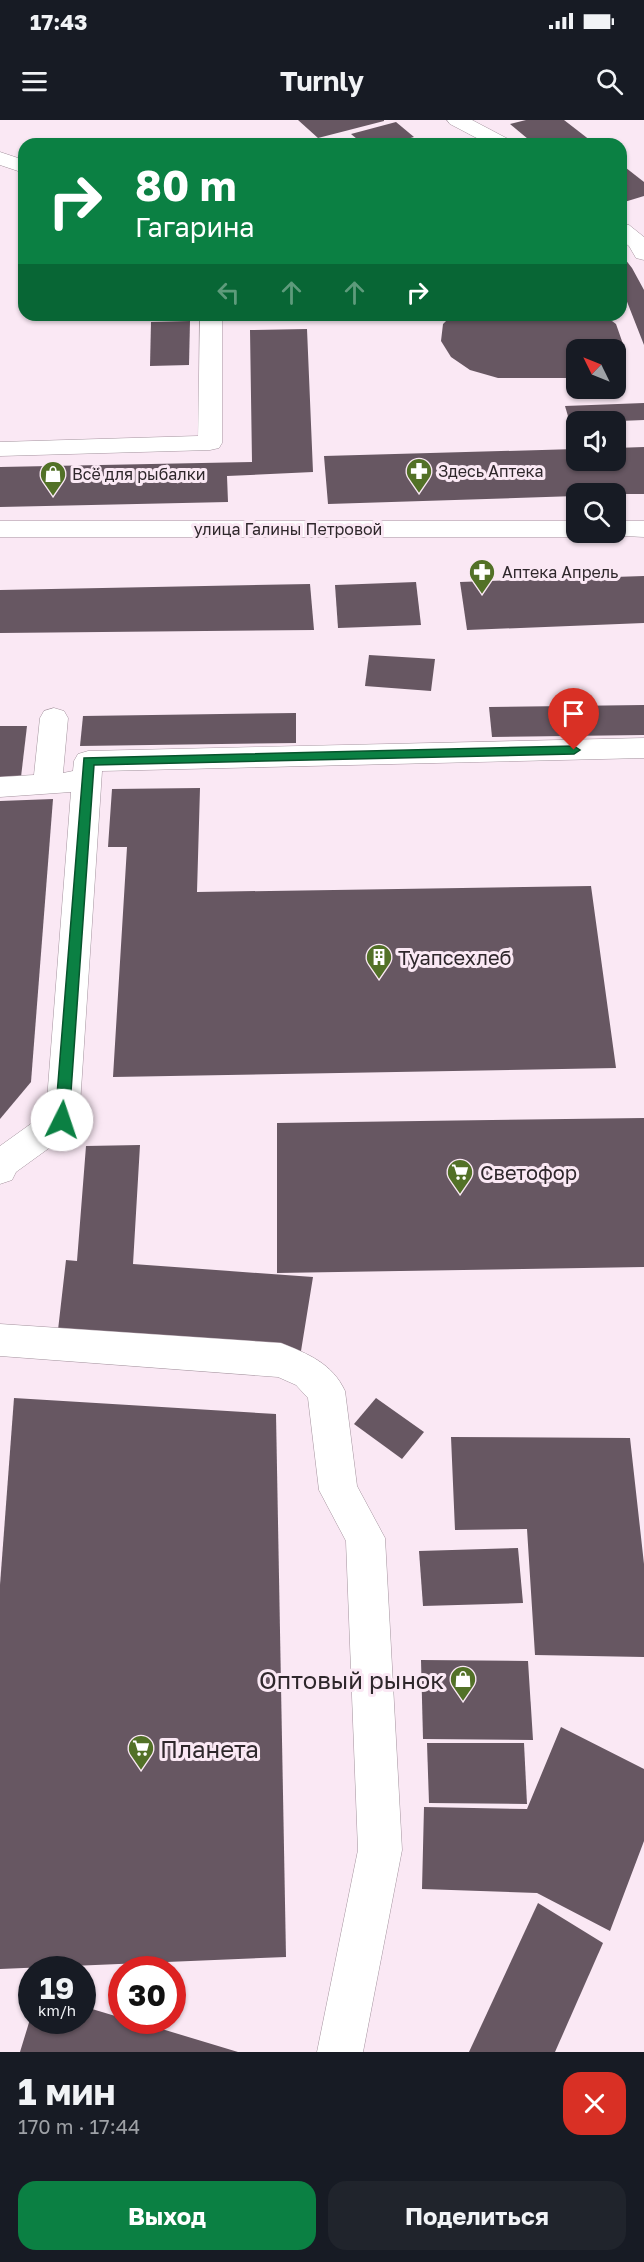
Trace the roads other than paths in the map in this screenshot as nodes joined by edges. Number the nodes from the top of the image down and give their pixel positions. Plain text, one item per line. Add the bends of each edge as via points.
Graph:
1 (457, 120) edge
2 (488, 138) edge
3 (0, 158) edge
4 (18, 165) edge
5 (211, 321) edge
6 (0, 449) edge
7 (0, 529) edge
8 (566, 529) edge
9 (626, 529) edge
10 (644, 529) edge
11 (54, 718) dead end
12 (644, 748) edge
13 (87, 780) junction
14 (47, 785) junction
15 (0, 787) edge
16 (0, 1170) edge
17 (0, 1340) edge
18 (340, 2052) edge

1 - 2 street
3 - 4 street
5 - 6 street via 210,442
7 - 8 street, улица Галины Петровой
9 - 10 street
11 - 14 street
12 - 13 street via 88,761
13 - 14 street
13 - 16 street via 62,1120 1,1164
14 - 15 street
17 - 18 street via 280,1360 309,1373 326,1391 338,1490 364,1538 380,1850

